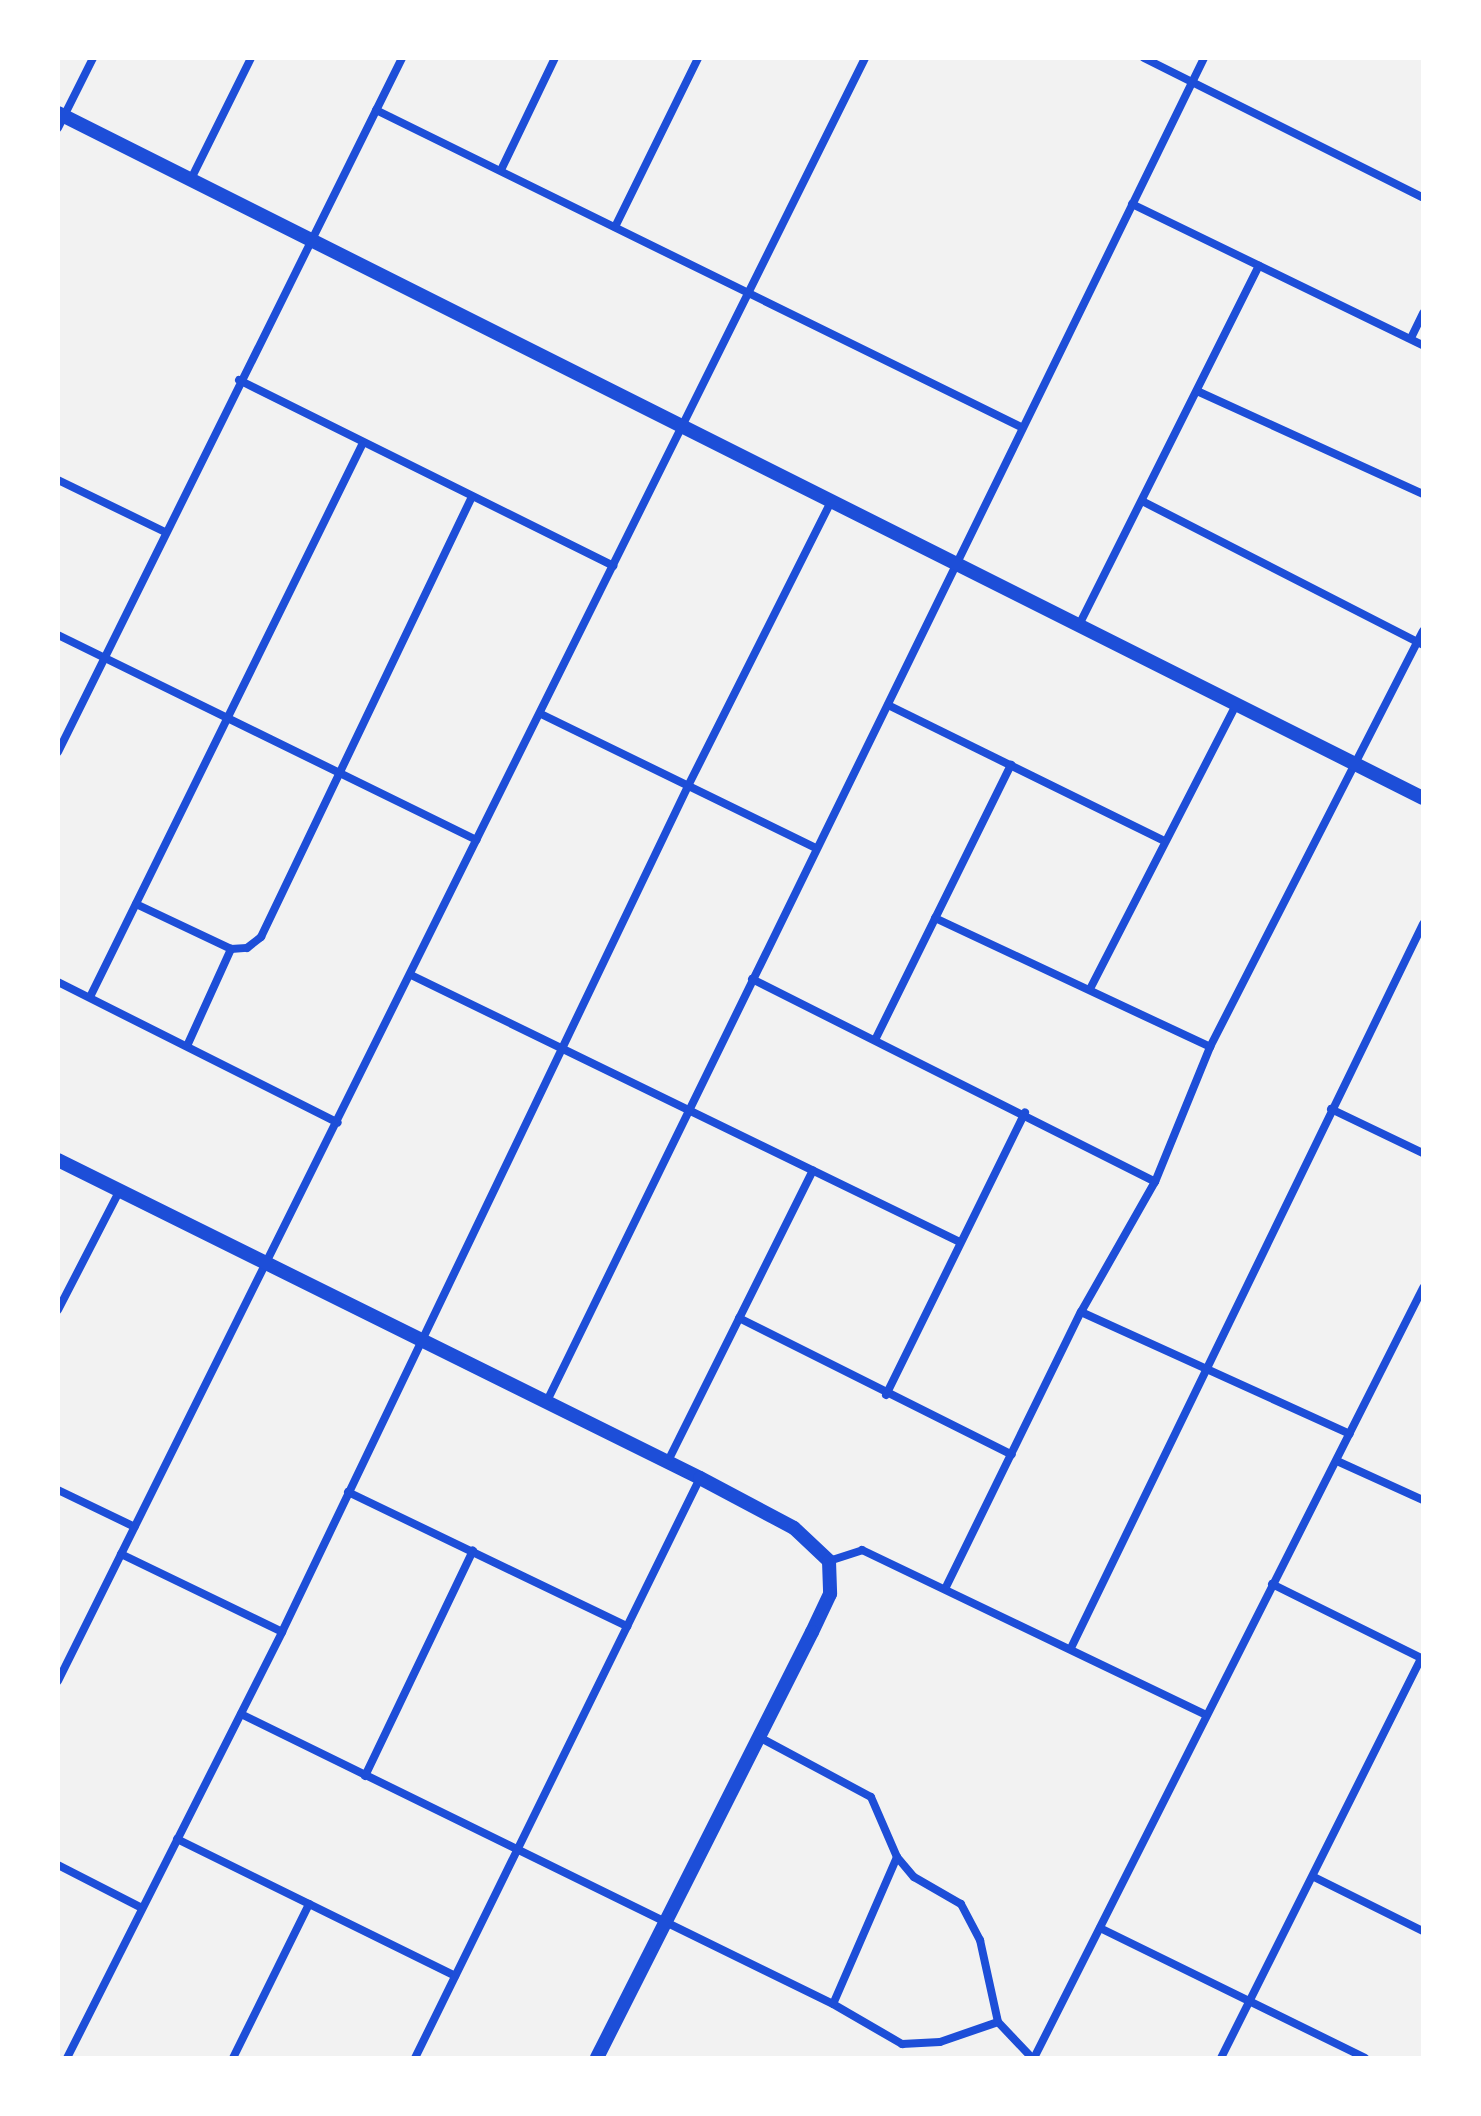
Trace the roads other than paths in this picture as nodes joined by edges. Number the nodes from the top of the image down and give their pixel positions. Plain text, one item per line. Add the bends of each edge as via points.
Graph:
1 (93, 58) edge
2 (251, 58) edge
3 (402, 58) edge
4 (555, 58) edge
5 (698, 58) edge
6 (865, 58) edge
7 (1144, 58) edge
8 (1204, 58) edge
9 (1192, 82) junction
10 (376, 110) junction
11 (60, 119) edge
12 (501, 170) junction
13 (191, 179) junction
14 (1423, 198) edge
15 (1132, 204) junction
16 (615, 227) junction
17 (308, 242) junction
18 (1259, 266) junction
19 (748, 291) junction
20 (1423, 313) edge
21 (1411, 338) junction
22 (1423, 345) edge
23 (239, 380) junction
24 (1197, 391) junction
25 (682, 426) junction
26 (1021, 427) junction
27 (362, 445) junction
28 (58, 480) edge
29 (1423, 494) edge
30 (472, 497) junction
31 (832, 500) junction
32 (1142, 501) junction
33 (165, 532) junction
34 (954, 563) junction
35 (613, 566) junction
36 (1079, 625) junction
37 (1423, 631) edge
38 (58, 635) edge
39 (1420, 644) edge
40 (104, 658) junction
41 (1237, 702) junction
42 (888, 705) junction
43 (541, 714) junction
44 (226, 719) junction
45 (58, 752) edge
46 (1354, 764) junction
47 (1011, 765) junction
48 (339, 772) junction
49 (688, 786) junction
50 (1423, 798) edge
51 (477, 840) junction
52 (1162, 840) junction
53 (816, 848) junction
54 (136, 904) junction
55 (935, 918) junction
56 (1423, 924) edge
57 (231, 949) junction
58 (411, 975) junction
59 (752, 979) junction
60 (58, 982) edge
61 (1090, 989) junction
62 (90, 997) junction
63 (876, 1038) junction
64 (187, 1046) junction
65 (1210, 1047) junction
66 (563, 1049) junction
67 (688, 1108) junction
68 (1331, 1109) junction
69 (1025, 1112) junction
70 (338, 1123) junction
71 (1423, 1153) edge
72 (58, 1160) edge
73 (813, 1170) junction
74 (1155, 1182) junction
75 (120, 1190) junction
76 (960, 1242) junction
77 (269, 1264) junction
78 (1423, 1288) edge
79 (58, 1310) edge
80 (1081, 1312) junction
81 (739, 1318) junction
82 (420, 1339) junction
83 (1207, 1370) junction
84 (886, 1395) junction
85 (547, 1401) junction
86 (1350, 1434) junction
87 (1012, 1455) junction
88 (1337, 1461) junction
89 (667, 1463) junction
90 (700, 1478) junction
91 (58, 1490) edge
92 (348, 1492) junction
93 (1423, 1500) edge
94 (135, 1527) junction
95 (473, 1551) junction
96 (121, 1554) junction
97 (829, 1561) junction
98 (1272, 1584) junction
99 (946, 1587) junction
100 (627, 1626) junction
101 (282, 1632) junction
102 (1071, 1648) junction
103 (1422, 1658) edge
104 (58, 1681) edge
105 (241, 1714) junction
106 (1206, 1715) junction
107 (759, 1737) junction
108 (365, 1776) junction
109 (177, 1839) junction
110 (516, 1853) junction
111 (897, 1857) junction
112 (58, 1865) edge
113 (1314, 1877) junction
114 (309, 1904) junction
115 (142, 1908) junction
116 (665, 1923) junction
117 (1100, 1928) junction
118 (1423, 1931) edge
119 (455, 1976) junction
120 (1249, 2001) junction
121 (833, 2004) junction
122 (998, 2022) junction
123 (67, 2058) edge
124 (233, 2058) edge
125 (415, 2058) edge
126 (597, 2058) edge
127 (1033, 2058) edge
128 (1221, 2058) edge
129 (1365, 2058) edge

1 - 11 street
2 - 13 street
3 - 10 street
4 - 12 street
5 - 16 street
6 - 19 street
7 - 9 street
8 - 9 street
9 - 14 street
9 - 15 street
10 - 12 street
10 - 17 street
11 - 13 street
12 - 16 street
13 - 17 street
15 - 18 street
15 - 26 street
16 - 19 street
17 - 23 street
17 - 25 street
18 - 21 street
18 - 24 street
19 - 25 street
19 - 26 street
20 - 21 street
21 - 22 street
23 - 27 street
23 - 33 street
24 - 29 street
24 - 32 street
25 - 31 street
25 - 35 street
26 - 34 street
27 - 30 street
27 - 44 street
28 - 33 street
30 - 35 street
30 - 48 street
31 - 34 street
31 - 49 street
32 - 36 street
32 - 39 street
33 - 40 street
34 - 36 street
34 - 42 street
35 - 43 street
36 - 41 street
37 - 39 street
38 - 40 street
39 - 46 street
40 - 44 street
40 - 45 street
41 - 46 street
41 - 52 street
42 - 47 street
42 - 53 street
43 - 49 street
43 - 51 street
44 - 48 street
44 - 54 street
46 - 50 street
46 - 65 street
47 - 52 street
47 - 55 street
48 - 51 street
48 - 57 street via 261,937 247,948
49 - 53 street
49 - 66 street
51 - 58 street
52 - 61 street
53 - 59 street
54 - 57 street
54 - 62 street
55 - 61 street
55 - 63 street
56 - 68 street
57 - 64 street
58 - 66 street
58 - 70 street
59 - 63 street
59 - 67 street
60 - 62 street
61 - 65 street
62 - 64 street
63 - 69 street
64 - 70 street
65 - 74 street
66 - 67 street
66 - 82 street
67 - 73 street
67 - 85 street
68 - 71 street
68 - 83 street
69 - 74 street
69 - 76 street
70 - 77 street
72 - 75 street
73 - 76 street
73 - 81 street
74 - 80 street
75 - 77 street
75 - 79 street
76 - 84 street
77 - 82 street
77 - 94 street
78 - 86 street
80 - 83 street
80 - 87 street
81 - 84 street
81 - 89 street
82 - 85 street
82 - 92 street
83 - 86 street
83 - 102 street
84 - 87 street
85 - 89 street
86 - 88 street
87 - 99 street
88 - 93 street
88 - 98 street
89 - 90 street
90 - 97 street via 794,1528
90 - 100 street
91 - 94 street
92 - 95 street
92 - 101 street
94 - 96 street
95 - 100 street
95 - 108 street
96 - 101 street
96 - 104 street
97 - 99 street via 862,1550
97 - 107 street via 830,1594
98 - 103 street
98 - 106 street
99 - 102 street
100 - 110 street
101 - 105 street
102 - 106 street
103 - 113 street
105 - 108 street
105 - 109 street
106 - 117 street
107 - 111 street via 871,1797
107 - 116 street
108 - 110 street
109 - 114 street
109 - 115 street
110 - 116 street
110 - 119 street
111 - 121 street
111 - 122 street via 914,1877 961,1904 980,1940
112 - 115 street
113 - 118 street
113 - 120 street
114 - 119 street
114 - 124 street
115 - 123 street
116 - 121 street
116 - 126 street
117 - 120 street
117 - 127 street
119 - 125 street
120 - 128 street
120 - 129 street
121 - 122 street via 902,2044 940,2042
122 - 127 street

